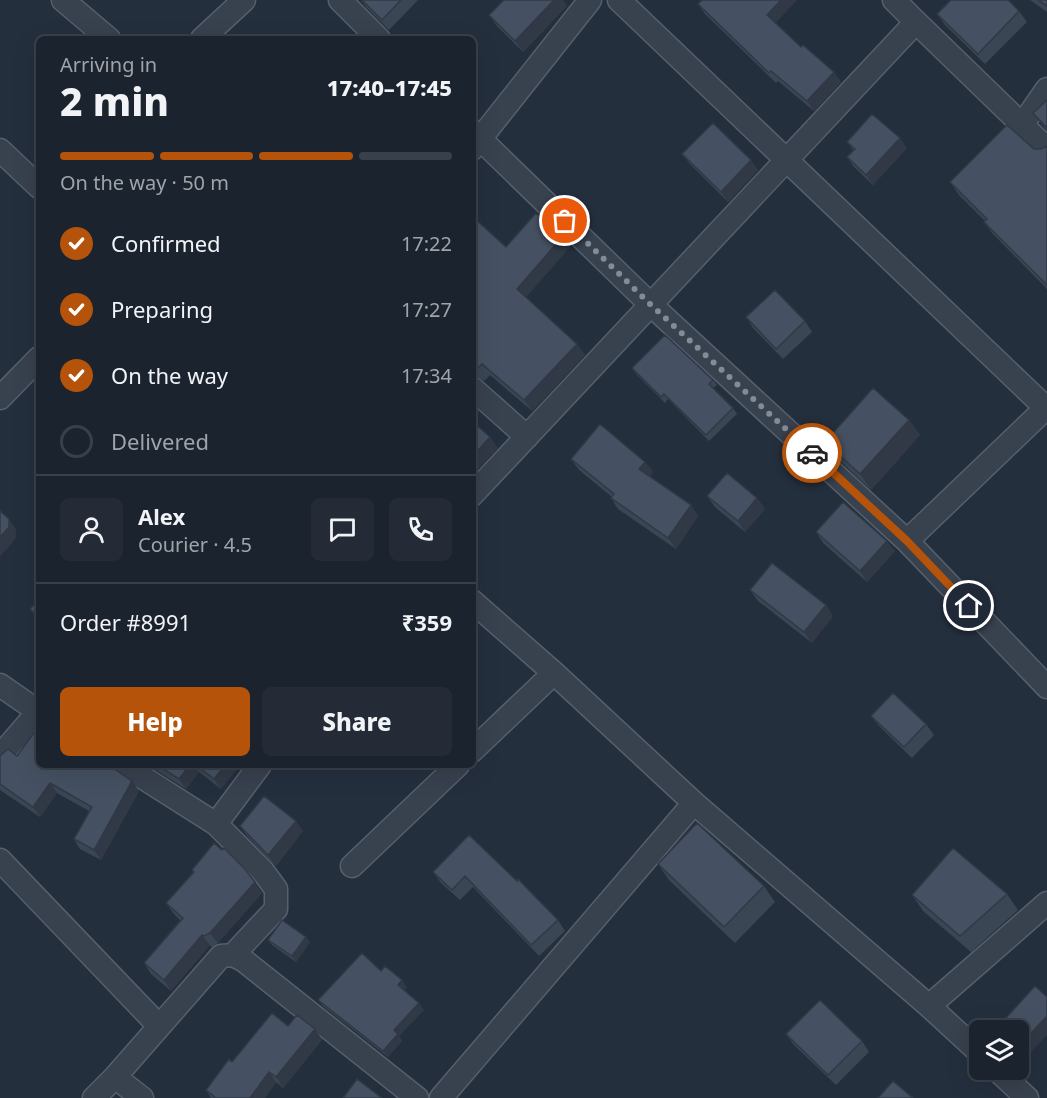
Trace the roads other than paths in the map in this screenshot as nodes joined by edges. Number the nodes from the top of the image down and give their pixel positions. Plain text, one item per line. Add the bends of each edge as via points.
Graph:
1 (63, 0) edge
2 (243, 0) edge
3 (340, 0) edge
4 (590, 0) edge
5 (619, 0) edge
6 (894, 0) edge
7 (916, 22) junction
8 (105, 36) edge
9 (205, 36) edge
10 (376, 36) edge
11 (1047, 89) edge
12 (1022, 125) junction
13 (476, 138) edge
14 (476, 140) edge
15 (1047, 149) edge
16 (0, 150) edge
17 (784, 160) junction
18 (36, 184) edge
19 (650, 304) junction
20 (36, 361) edge
21 (476, 392) edge
22 (0, 398) edge
23 (1047, 408) edge
24 (527, 437) junction
25 (476, 491) edge
26 (907, 541) junction
27 (476, 605) edge
28 (554, 673) junction
29 (0, 685) edge
30 (1047, 687) edge
31 (36, 709) edge
32 (36, 712) edge
33 (476, 747) edge
34 (0, 756) edge
35 (128, 768) edge
36 (258, 768) edge
37 (455, 768) edge
38 (694, 803) junction
39 (216, 824) junction
40 (0, 860) edge
41 (352, 866) dead end
42 (1047, 903) edge
43 (233, 955) junction
44 (929, 1006) junction
45 (159, 1026) junction
46 (969, 1043) edge
47 (115, 1077) junction
48 (1008, 1080) edge
49 (93, 1098) edge
50 (142, 1098) edge
51 (417, 1098) edge
52 (441, 1098) edge
53 (1027, 1098) edge

1 - 8 street
2 - 9 street
3 - 10 street
4 - 13 street
5 - 17 street
6 - 7 street
7 - 12 street
7 - 17 street
11 - 12 street
12 - 15 street
14 - 19 street
16 - 18 street
17 - 19 street
17 - 23 street
19 - 24 street
19 - 26 street
20 - 22 street
21 - 24 street
23 - 26 street
24 - 25 street
26 - 30 street
27 - 28 street
28 - 33 street
28 - 38 street
29 - 31 street
32 - 34 street
35 - 39 street
36 - 39 street
37 - 41 street
38 - 44 street
38 - 52 street
39 - 43 street via 276,889 276,909
40 - 45 street
42 - 44 street
43 - 45 street via 221,956
43 - 51 street
44 - 46 street
45 - 47 street
47 - 49 street
47 - 50 street
48 - 53 street

